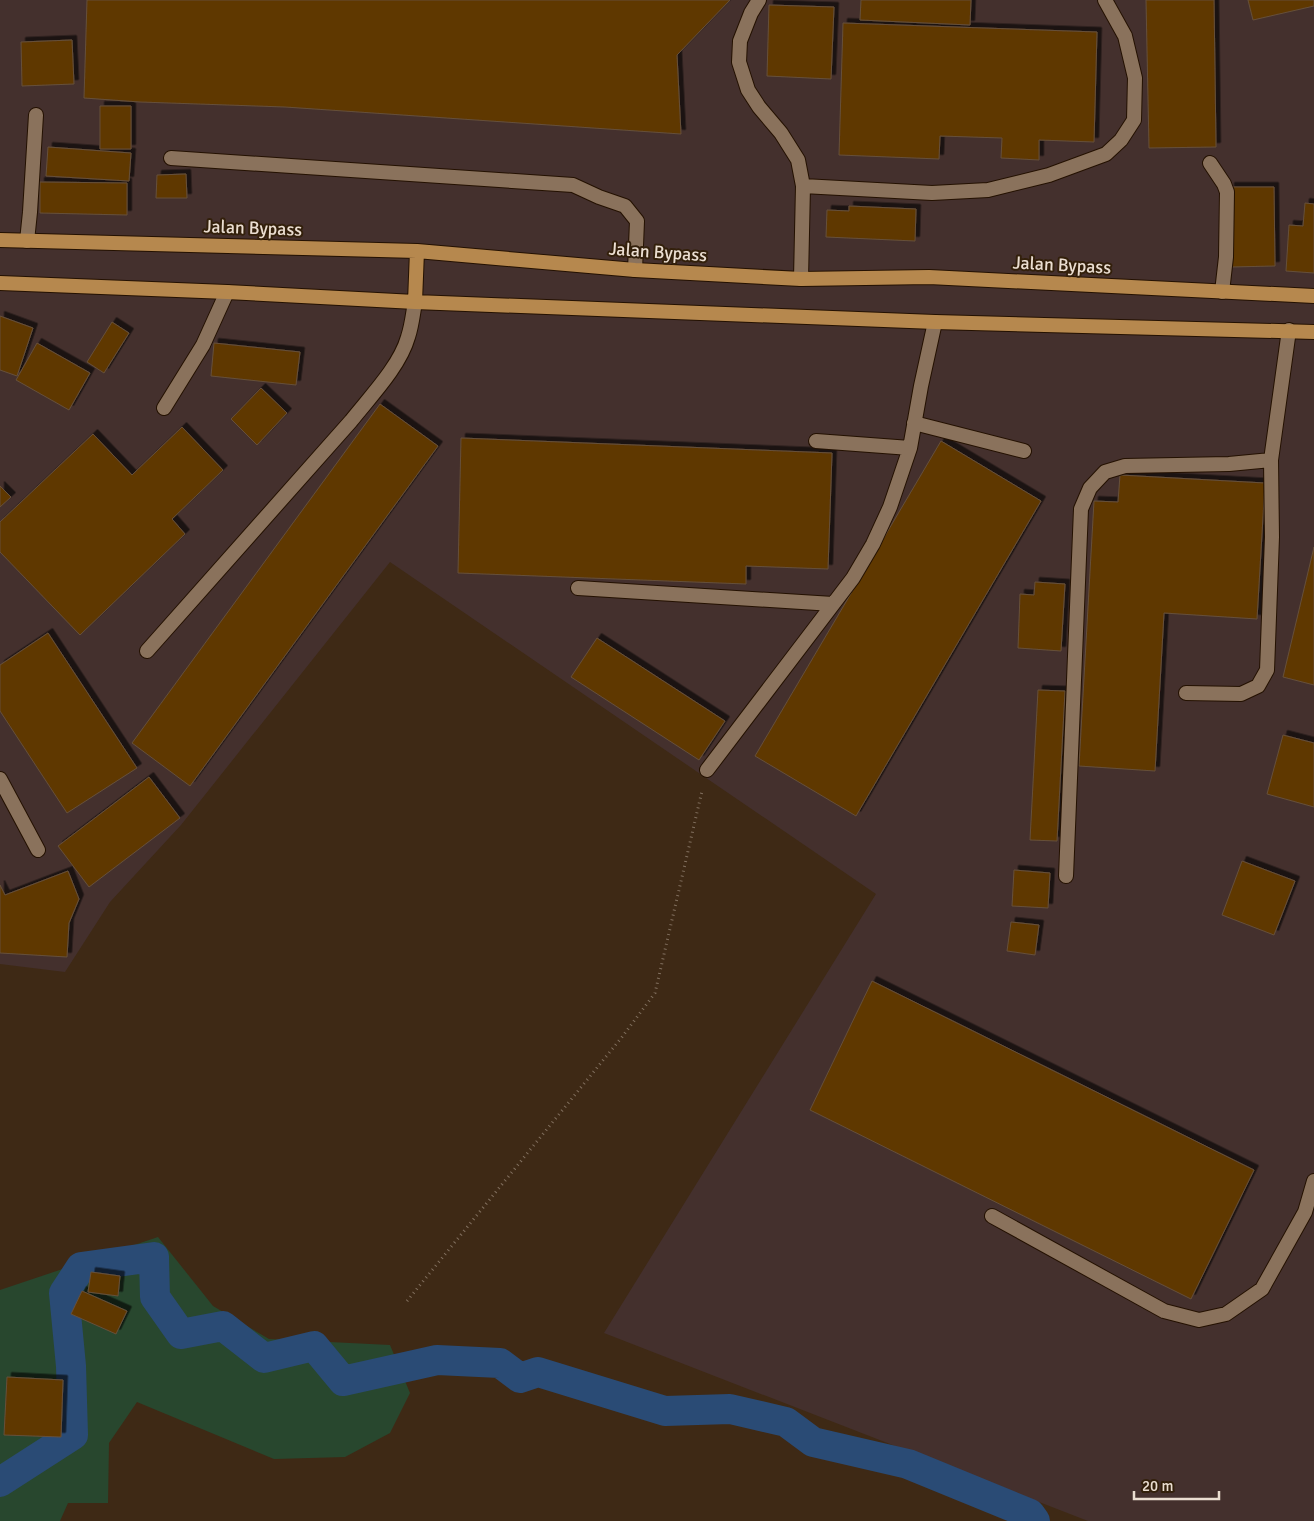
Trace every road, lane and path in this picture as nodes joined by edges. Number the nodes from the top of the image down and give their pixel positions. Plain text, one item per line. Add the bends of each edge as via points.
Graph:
1 (759, 0) edge
2 (1105, 0) edge
3 (36, 115) dead end
4 (171, 158) dead end
5 (1210, 163) dead end
6 (803, 186) junction
7 (0, 240) edge
8 (26, 241) junction
9 (417, 251) junction
10 (635, 270) junction
11 (801, 279) junction
12 (0, 283) edge
13 (227, 292) junction
14 (1222, 292) junction
15 (1314, 296) edge
16 (415, 302) junction
17 (934, 322) junction
18 (1289, 330) junction
19 (1314, 332) edge
20 (164, 408) dead end
21 (914, 423) junction
22 (816, 441) dead end
23 (910, 448) junction
24 (1024, 451) dead end
25 (1271, 460) junction
26 (578, 588) dead end
27 (833, 604) junction
28 (148, 651) dead end
29 (1186, 693) dead end
30 (707, 770) joint
31 (0, 779) edge
32 (38, 850) dead end
33 (1066, 876) dead end
34 (1314, 1181) edge
35 (992, 1216) dead end
36 (407, 1301) dead end

1 - 6 lane via 740,41 740,62 748,90 798,160
2 - 6 lane via 1125,36 1135,78 1134,120 1121,140 1106,154 1049,175 988,190 932,193
3 - 8 lane
4 - 10 lane via 574,184 625,206 637,221
5 - 14 lane via 1227,192
6 - 11 lane
7 - 8 highway, Jalan Bypass
8 - 9 highway, Jalan Bypass
9 - 10 highway, Jalan Bypass
9 - 16 highway
10 - 11 highway, Jalan Bypass
11 - 14 highway, Jalan Bypass via 929,276
12 - 13 highway
13 - 16 highway
13 - 20 lane via 203,345
14 - 15 highway, Jalan Bypass
16 - 17 highway
16 - 28 lane via 408,337 379,386
17 - 18 highway
17 - 21 lane
18 - 19 highway
18 - 25 lane
21 - 23 lane
21 - 24 lane
22 - 23 lane
23 - 27 lane via 890,507 873,544
25 - 29 lane via 1267,670 1258,686 1241,694
25 - 33 lane via 1125,466 1106,472 1090,488 1081,509
26 - 27 lane
27 - 30 lane
30 - 36 path via 655,993
31 - 32 lane
34 - 35 lane via 1305,1212 1262,1289 1226,1314 1199,1320 1164,1312

